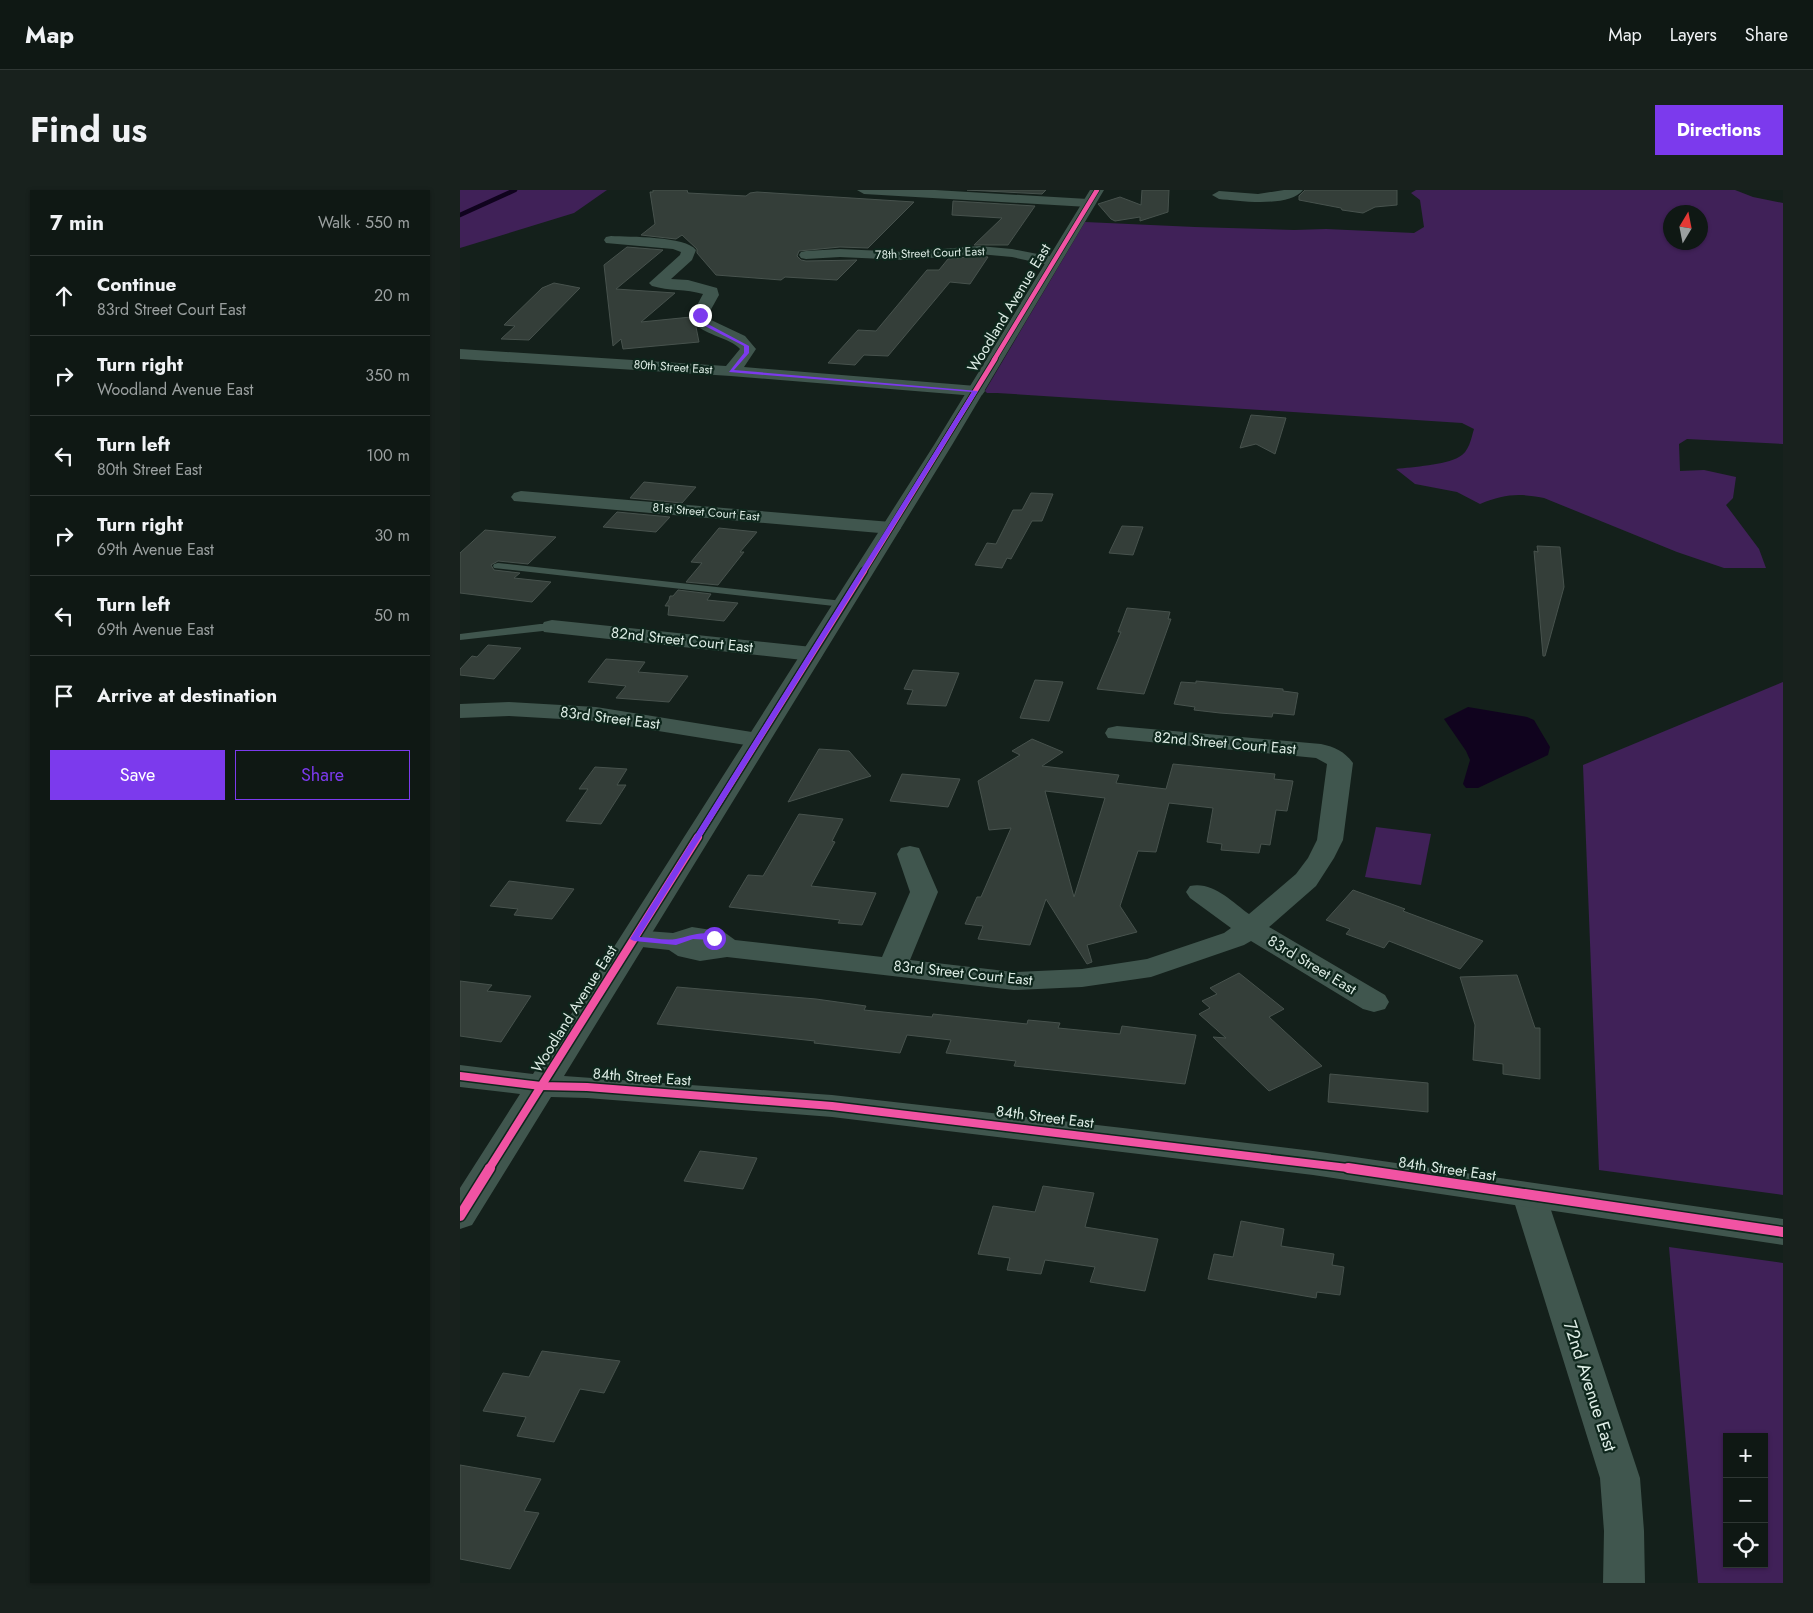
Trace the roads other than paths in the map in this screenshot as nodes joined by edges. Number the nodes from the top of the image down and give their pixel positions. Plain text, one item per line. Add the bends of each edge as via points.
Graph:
1 (864, 190) edge
2 (1296, 190) edge
3 (1219, 195) dead end
4 (1092, 197) edge
5 (611, 240) dead end
6 (806, 256) dead end
7 (1053, 261) junction
8 (460, 354) edge
9 (731, 371) junction
10 (976, 391) junction
11 (521, 497) dead end
12 (891, 528) junction
13 (498, 566) dead end
14 (843, 604) junction
15 (552, 627) joint
16 (460, 638) edge
17 (812, 654) junction
18 (460, 711) edge
19 (1117, 734) dead end
20 (758, 740) junction
21 (910, 854) dead end
22 (1200, 892) dead end
23 (1250, 928) junction
24 (634, 939) junction
25 (892, 966) junction
26 (1374, 1002) dead end
27 (460, 1076) edge
28 (541, 1086) junction
29 (1529, 1195) junction
30 (460, 1216) edge
31 (1783, 1232) edge
32 (1624, 1583) edge

1 - 4 street
2 - 3 street via 1285,195 1264,197
4 - 7 street, Woodland Avenue East
5 - 9 street via 675,245 690,250 687,257 657,283 711,291 712,296 700,313 701,321 742,342 748,349
6 - 7 street, 78th Street Court East via 840,253 905,256 980,250
7 - 10 street, Woodland Avenue East
8 - 9 street, 80th Street East
9 - 10 street, 80th Street East
10 - 12 street, Woodland Avenue East
11 - 12 street, 81st Street Court East
12 - 14 street, Woodland Avenue East
13 - 14 lane
14 - 17 street, Woodland Avenue East
15 - 16 lane via 530,627
15 - 17 street, 82nd Street Court East
17 - 20 street, Woodland Avenue East
18 - 20 street, 83rd Street East via 509,709 596,714
19 - 23 street, 82nd Street Court East via 1321,751 1340,763 1330,840 1321,858 1306,880
20 - 24 street, Woodland Avenue East
21 - 25 street via 924,892
22 - 23 street, 83rd Street East
23 - 25 street, 83rd Street Court East via 1228,941 1151,968 1082,978 1014,981
23 - 26 street, 83rd Street East
24 - 25 street, 83rd Street Court East via 676,942 692,936 709,936 727,948
24 - 28 street, Woodland Avenue East
27 - 28 street, 84th Street East
28 - 29 street, 84th Street East via 596,1087 832,1106 1313,1163
28 - 30 street, Woodland Avenue East
29 - 31 street, 84th Street East
29 - 32 street, 72nd Avenue East via 1620,1478

